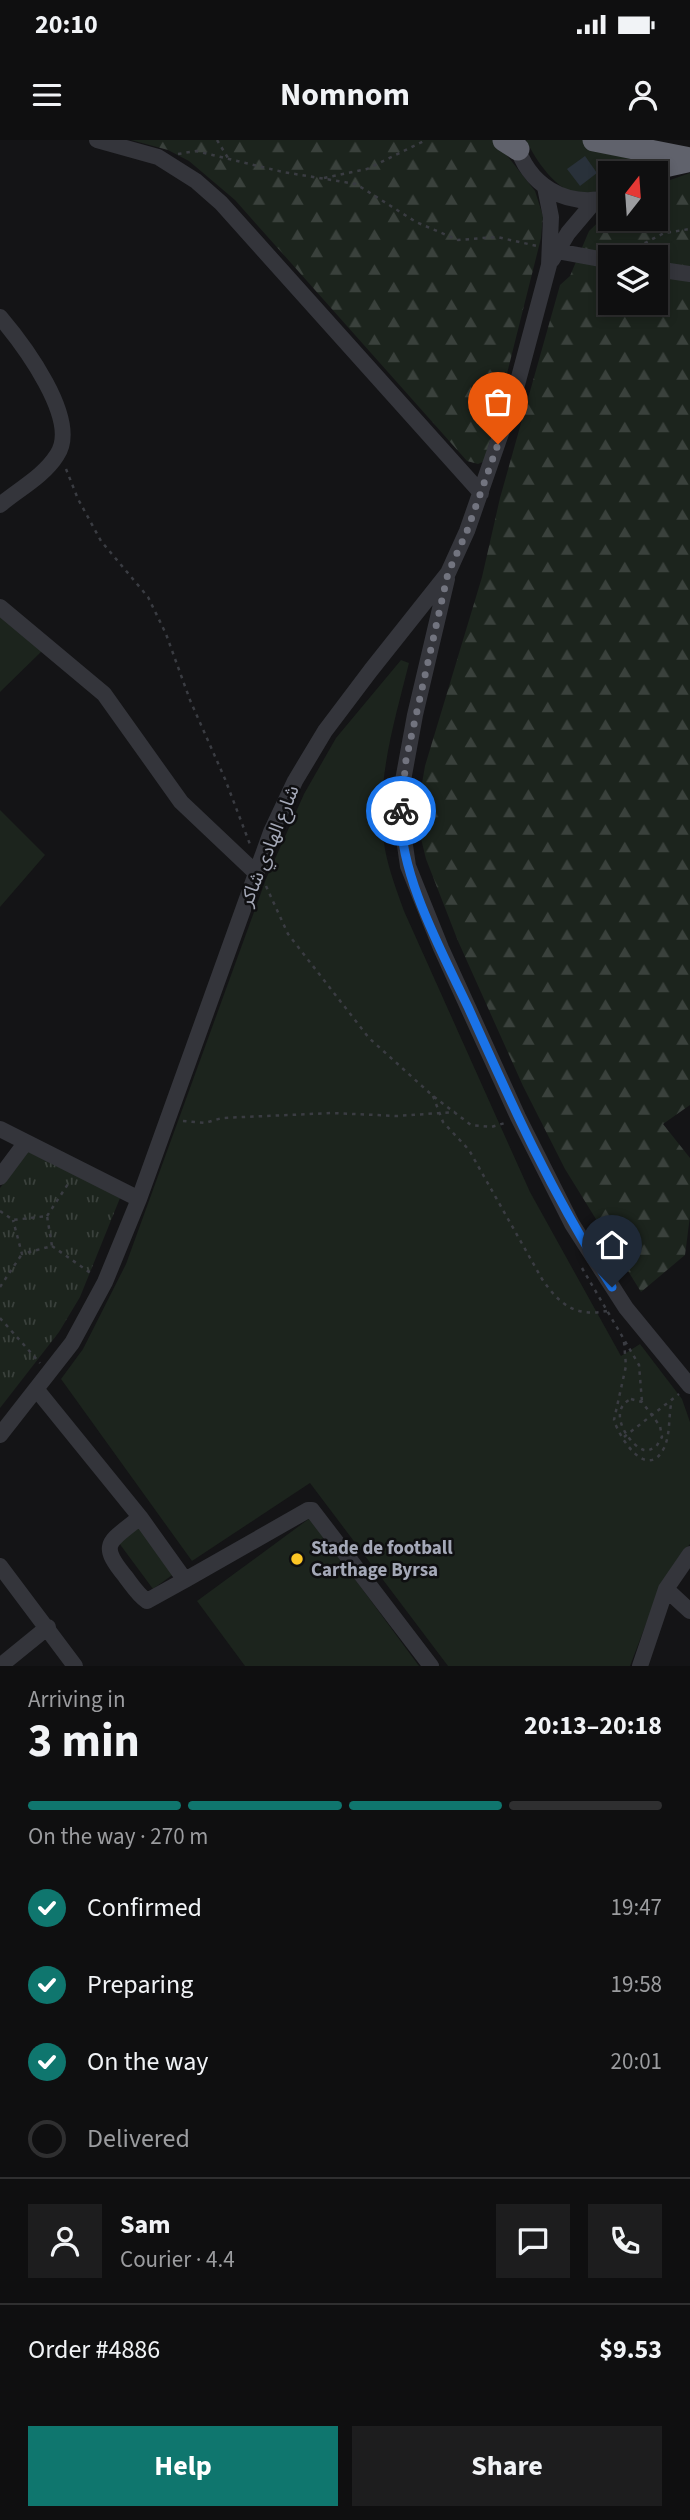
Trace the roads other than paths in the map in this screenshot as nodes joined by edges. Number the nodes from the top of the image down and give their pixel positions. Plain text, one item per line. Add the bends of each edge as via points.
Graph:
1 (97, 140) edge
2 (594, 140) edge
3 (512, 143) edge
4 (654, 160) edge
5 (690, 160) edge
6 (545, 187) junction
7 (598, 199) edge
8 (598, 204) edge
9 (552, 255) junction
10 (598, 260) edge
11 (668, 271) edge
12 (690, 274) edge
13 (0, 317) edge
14 (481, 493) junction
15 (0, 505) edge
16 (448, 573) junction
17 (0, 607) edge
18 (258, 872) junction
19 (0, 1129) edge
20 (26, 1142) junction
21 (0, 1177) edge
22 (139, 1199) junction
23 (688, 1382) edge
24 (37, 1390) junction
25 (0, 1435) edge
26 (140, 1517) junction
27 (690, 1553) edge
28 (0, 1566) edge
29 (185, 1580) junction
30 (667, 1589) junction
31 (690, 1611) edge
32 (48, 1627) junction
33 (0, 1666) edge
34 (75, 1666) edge
35 (431, 1666) edge
36 (640, 1666) edge

1 - 14 street via 158,157 221,203
2 - 4 highway
3 - 6 street
4 - 5 highway via 668,165
6 - 7 street via 577,201
6 - 9 street
8 - 9 street
9 - 10 street
9 - 14 street, شارع الهادي شاكر via 514,396
11 - 12 street
13 - 15 street via 26,351 58,408 62,425 60,453
14 - 16 street, شارع الهادي شاكر
16 - 18 street, شارع الهادي شاكر via 312,751 283,805
16 - 23 street via 406,760 401,818 408,866 518,1117 572,1224 626,1308
17 - 18 street via 104,694 181,802
18 - 22 street, شارع الهادي شاكر
19 - 20 street
20 - 21 street
20 - 22 street
22 - 24 street, شارع الهادي شاكر via 105,1282 72,1343
24 - 25 street, شارع الهادي شاكر
24 - 26 street
26 - 29 street
26 - 29 street via 112,1541 109,1557 147,1601
27 - 30 street
28 - 32 street
29 - 35 street via 312,1510
30 - 31 street
30 - 36 street
32 - 33 street
32 - 34 street

